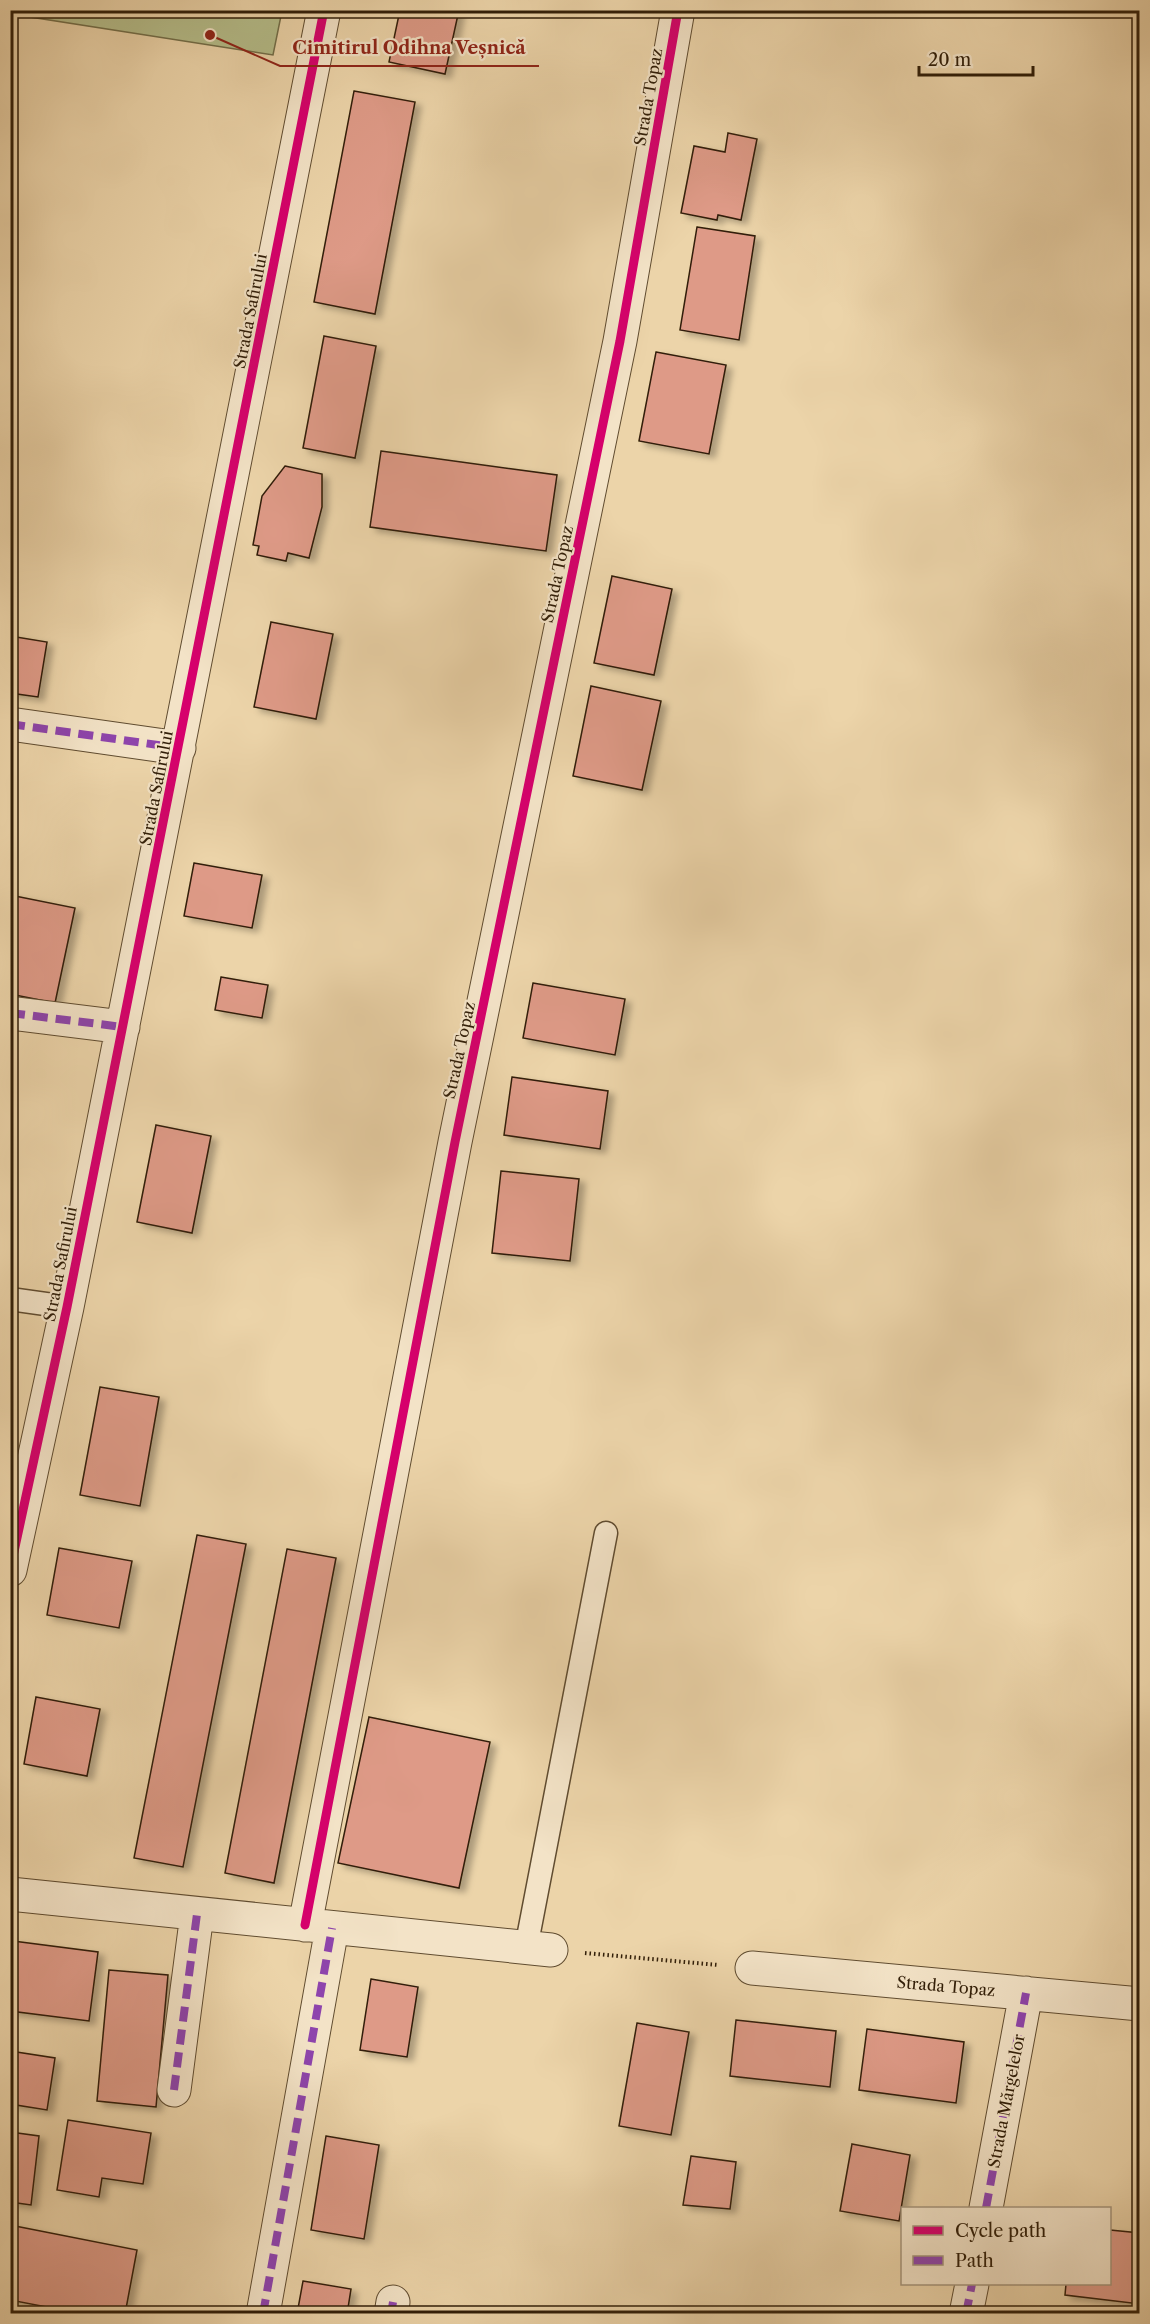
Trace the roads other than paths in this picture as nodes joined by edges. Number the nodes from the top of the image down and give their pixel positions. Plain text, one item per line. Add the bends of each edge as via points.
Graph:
1 (324, 10) edge
2 (678, 10) edge
3 (10, 724) edge
4 (179, 748) junction
5 (10, 1013) edge
6 (123, 1027) junction
7 (10, 1299) edge
8 (68, 1307) junction
9 (606, 1533) dead end
10 (12, 1553) edge
11 (10, 1894) edge
12 (197, 1914) junction
13 (319, 1926) junction
14 (539, 1949) joint
15 (752, 1968) road end
16 (1026, 1993) junction
17 (1140, 2004) edge
18 (174, 2090) dead end
19 (986, 2207) edge
20 (972, 2285) edge
21 (263, 2313) edge
22 (966, 2313) edge

1 - 4 street, Strada Safirului
2 - 13 street, Strada Topaz via 621,341 455,1142
3 - 4 street, Strada Safirului
4 - 6 street, Strada Safirului
5 - 6 street
6 - 8 street, Strada Safirului
7 - 8 lane, Strada Safirului
8 - 10 street, Strada Safirului
9 - 14 lane
11 - 12 street
12 - 13 street
12 - 18 street
13 - 14 street
13 - 21 street, Strada Topaz
15 - 16 street, Strada Topaz
16 - 17 street, Strada Topaz
16 - 19 street, Strada Mărgelelor
20 - 22 street

